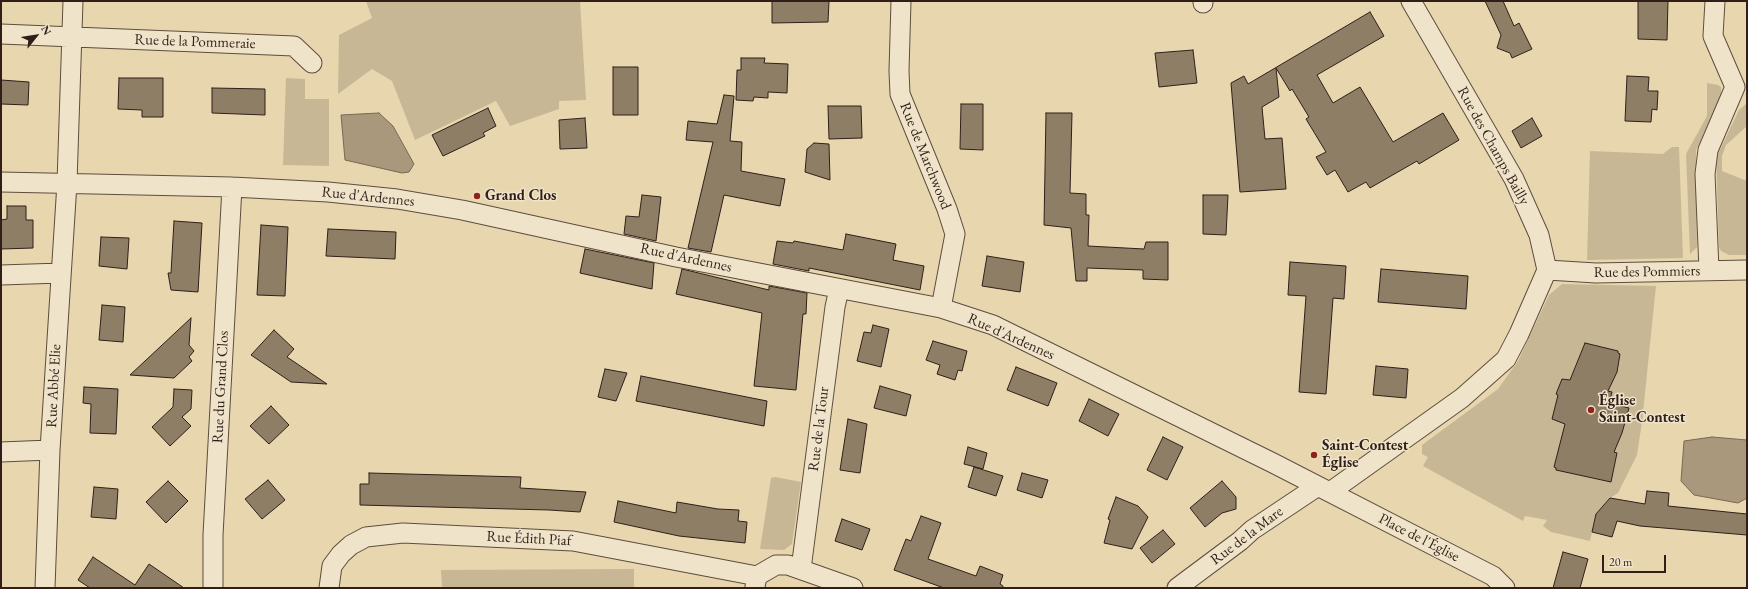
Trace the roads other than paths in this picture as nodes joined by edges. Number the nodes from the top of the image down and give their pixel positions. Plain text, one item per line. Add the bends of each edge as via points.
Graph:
1 (73, 1) edge
2 (901, 1) edge
3 (1411, 1) edge
4 (1715, 1) edge
5 (1, 34) edge
6 (72, 37) junction
7 (312, 63) dead end
8 (1741, 87) edge
9 (1, 182) edge
10 (67, 183) junction
11 (232, 187) junction
12 (1547, 270) junction
13 (1709, 270) junction
14 (1747, 270) edge
15 (61, 273) junction
16 (1, 275) edge
17 (839, 289) junction
18 (941, 308) junction
19 (50, 450) junction
20 (1, 452) edge
21 (1324, 489) junction
22 (801, 569) junction
23 (756, 582) edge
24 (45, 588) edge
25 (213, 588) edge
26 (329, 588) edge
27 (853, 588) edge
28 (1177, 588) edge
29 (1505, 588) edge

1 - 6 street
2 - 18 street, Rue de Marchwood via 898,71 900,94 955,234
3 - 12 street, Rue des Champs Bailly via 1514,179 1539,235
4 - 8 street via 1713,36
5 - 6 street, Rue de la Pommeraie
6 - 7 street, Rue de la Pommeraie via 294,46
6 - 10 street
8 - 13 street via 1708,150 1705,174
9 - 10 street, Rue d'Ardennes
10 - 11 street, Rue d'Ardennes
10 - 15 street, Rue Abbé Elie
11 - 17 street, Rue d'Ardennes via 362,195 462,210 676,257
11 - 25 street, Rue du Grand Clos via 213,536
12 - 13 street, Rue des Pommiers via 1596,273
12 - 21 street via 1506,359 1489,376 1462,398
13 - 14 street, Rue des Pommiers
15 - 16 street
15 - 19 street, Rue Abbé Elie
17 - 18 street, Rue d'Ardennes
17 - 22 street, Rue de la Tour
18 - 21 street, Rue d'Ardennes via 993,325
19 - 20 street
19 - 24 street, Rue Abbé Elie
21 - 28 street, Rue de la Mare via 1252,530
21 - 29 street, Place de l'Église via 1493,576
22 - 23 street via 776,565
22 - 27 street
23 - 26 street, Rue Édith Piaf via 573,540 403,533 366,537 351,545 332,566

